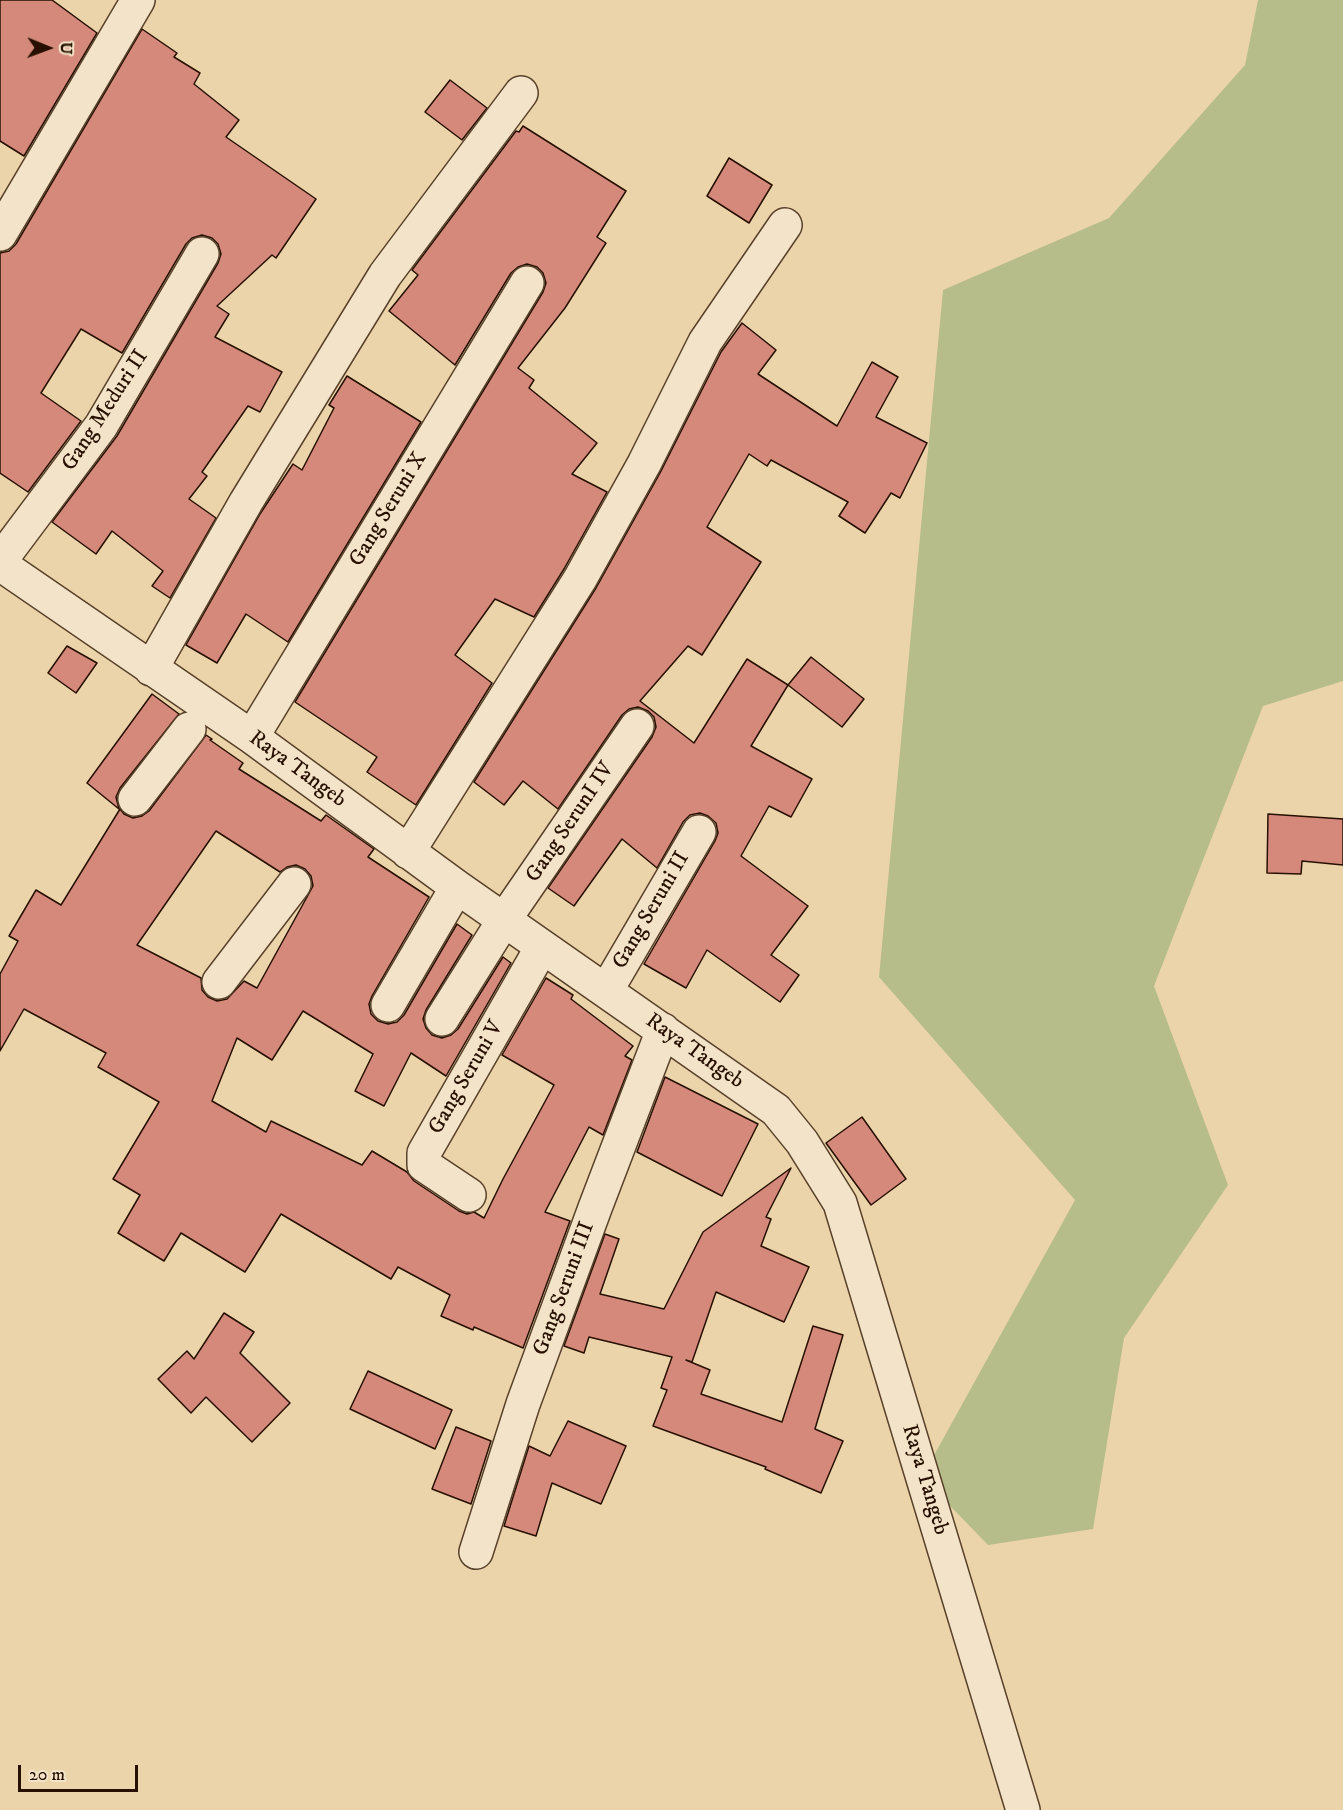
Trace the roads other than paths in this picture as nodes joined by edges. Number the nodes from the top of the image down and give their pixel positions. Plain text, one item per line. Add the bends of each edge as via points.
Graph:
1 (138, 0) edge
2 (522, 93) dead end
3 (785, 225) dead end
4 (0, 234) edge
5 (202, 254) dead end
6 (527, 283) dead end
7 (0, 562) edge
8 (152, 669) junction
9 (637, 726) dead end
10 (189, 729) dead end
11 (252, 737) junction
12 (135, 799) dead end
13 (699, 832) dead end
14 (408, 852) junction
15 (294, 884) dead end
16 (457, 887) junction
17 (504, 920) junction
18 (542, 947) junction
19 (219, 982) dead end
20 (606, 991) junction
21 (388, 1005) dead end
22 (442, 1019) dead end
23 (663, 1030) junction
24 (468, 1195) dead end
25 (476, 1552) dead end
26 (1023, 1810) edge

1 - 4 street
2 - 8 street via 385,275 246,502
3 - 14 street via 705,342 580,579
5 - 7 street, Gang Meduri II via 101,426
6 - 11 street, Gang Seruni X
7 - 8 street, Raya Tangeb
8 - 11 street, Raya Tangeb
9 - 17 street, Gang SerunI IV
10 - 12 street
11 - 14 street, Raya Tangeb
13 - 20 street, Gang Seruni II
14 - 16 street, Raya Tangeb
15 - 19 street
16 - 17 street, Raya Tangeb
16 - 21 street
17 - 18 street, Raya Tangeb
17 - 22 street, Gang SerunI IV
18 - 20 street, Raya Tangeb
18 - 24 street, Gang Seruni V via 424,1153 424,1165
20 - 23 street, Raya Tangeb
23 - 25 street, Gang Seruni III via 523,1404
23 - 26 street, Raya Tangeb via 776,1110 802,1142 840,1203

